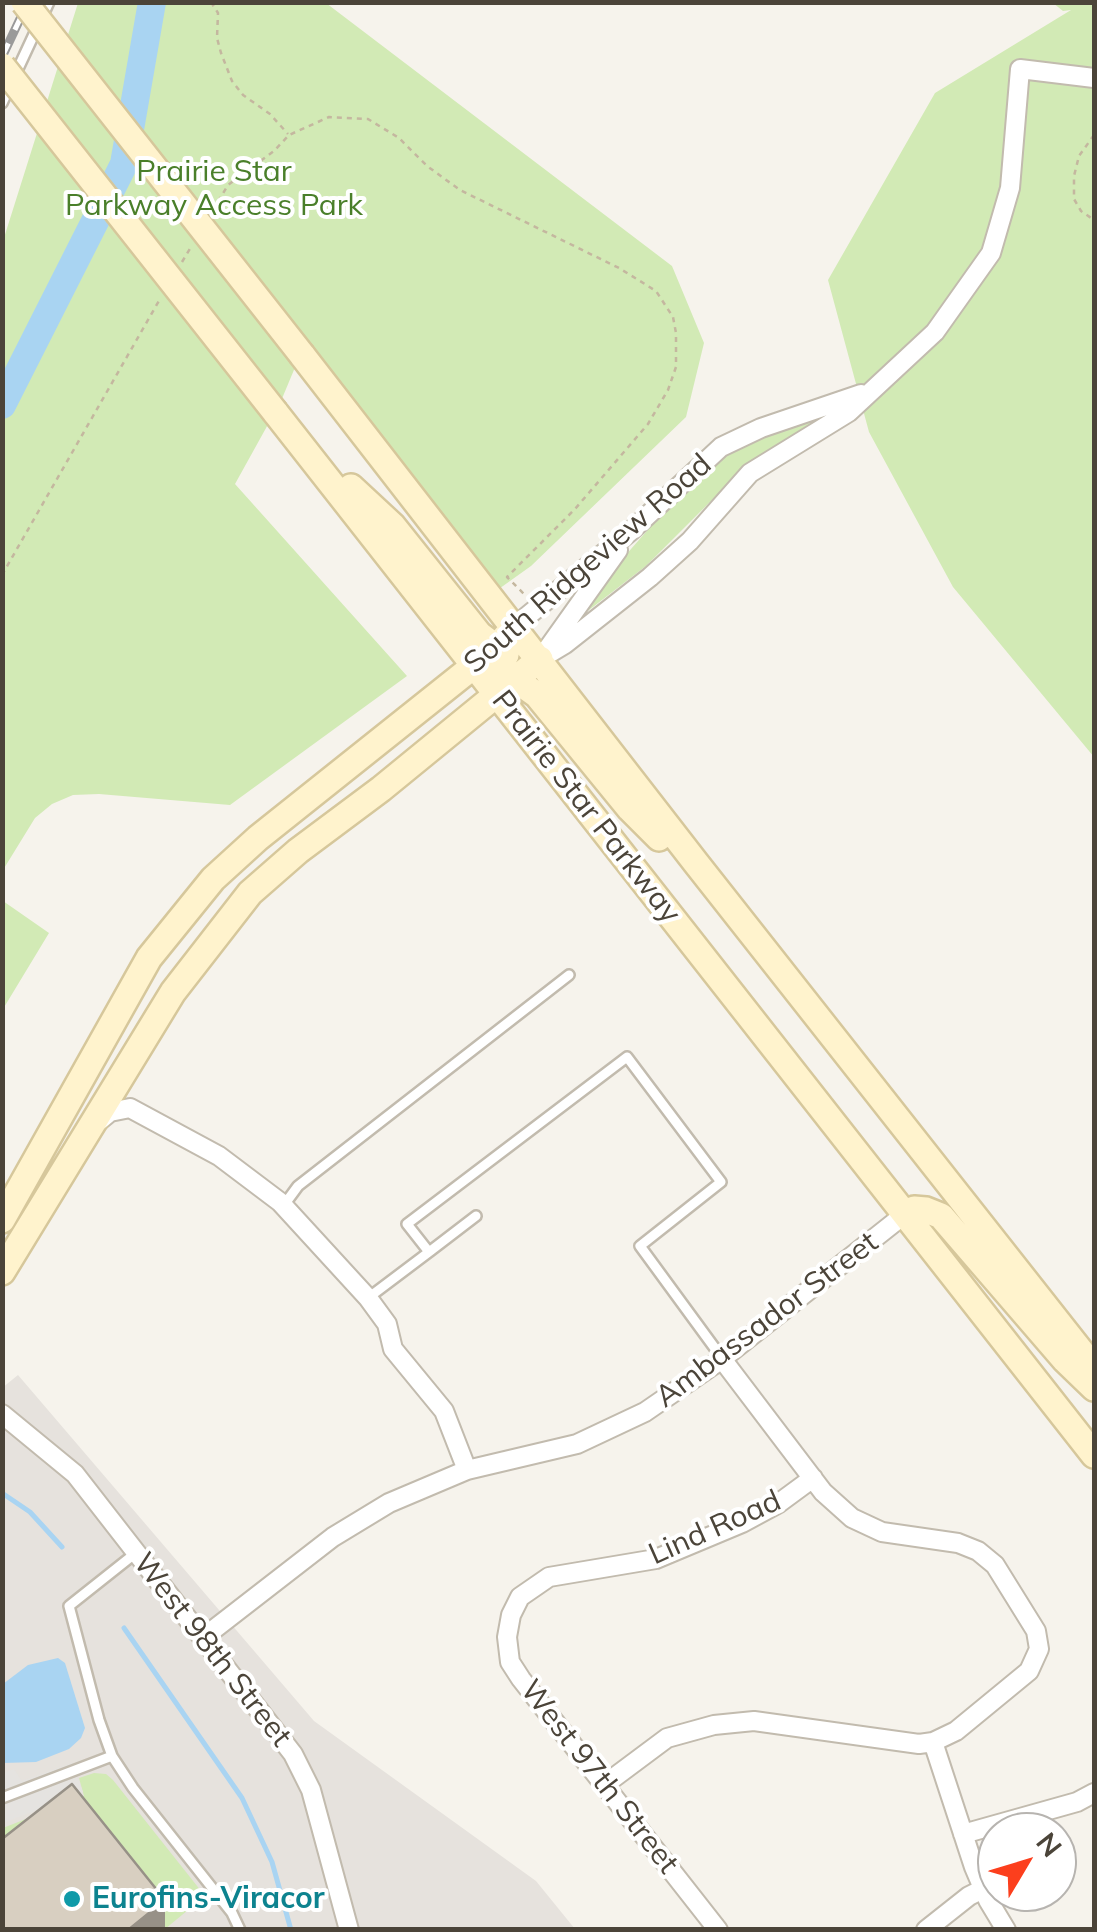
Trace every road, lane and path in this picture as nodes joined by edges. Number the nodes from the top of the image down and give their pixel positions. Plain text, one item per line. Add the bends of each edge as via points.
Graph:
1 (24, 2) edge
2 (49, 2) edge
3 (212, 2) edge
4 (2, 66) edge
5 (1094, 78) edge
6 (2, 104) edge
7 (289, 135) junction
8 (1094, 135) edge
9 (208, 218) dead end
10 (1094, 220) edge
11 (198, 234) dead end
12 (179, 268) dead end
13 (159, 300) dead end
14 (879, 384) junction
15 (632, 530) junction
16 (2, 575) edge
17 (526, 596) dead end
18 (514, 627) junction
19 (485, 656) junction
20 (540, 659) junction
21 (515, 688) junction
22 (696, 864) junction
23 (568, 975) dead end
24 (122, 1075) junction
25 (130, 1108) junction
26 (91, 1126) junction
27 (284, 1205) junction
28 (905, 1214) junction
29 (476, 1216) dead end
30 (2, 1220) edge
31 (429, 1252) junction
32 (2, 1272) edge
33 (368, 1298) junction
34 (722, 1358) junction
35 (1094, 1368) edge
36 (1094, 1388) edge
37 (2, 1414) edge
38 (1094, 1455) edge
39 (467, 1470) junction
40 (812, 1478) junction
41 (137, 1552) junction
42 (511, 1615) joint
43 (204, 1637) junction
44 (933, 1742) junction
45 (112, 1756) junction
46 (604, 1785) junction
47 (1094, 1793) edge
48 (2, 1798) edge
49 (963, 1834) junction
50 (977, 1872) edge
51 (977, 1892) edge
52 (240, 1930) edge
53 (349, 1930) edge
54 (718, 1930) edge
55 (926, 1930) edge

1 - 18 main road, Prairie Star Parkway, bridge
2 - 6 lane
3 - 7 path via 232,81
4 - 19 main road, Prairie Star Parkway, bridge via 311,456
5 - 14 street via 1020,69 1010,188 991,253 935,332
7 - 9 path via 228,185
7 - 17 path via 330,117 382,126 460,190 640,280 673,317 676,366 660,406 507,577
8 - 10 path via 1078,156 1074,198
11 - 12 path
13 - 16 path
14 - 15 street, South Ridgeview Road via 721,447
14 - 20 street, South Ridgeview Road via 849,412 750,472 650,577
15 - 18 street, South Ridgeview Road
15 - 20 street
18 - 19 main road, South Ridgeview Road
18 - 20 main road, Prairie Star Parkway
19 - 20 main road
19 - 21 main road, Prairie Star Parkway
19 - 30 main road, South Ridgeview Road via 213,879 150,958
20 - 21 main road, South Ridgeview Road
20 - 22 main road, Prairie Star Parkway
21 - 22 main road via 555,715 630,809
21 - 24 main road, South Ridgeview Road via 250,892 173,992
21 - 28 main road, Prairie Star Parkway via 530,734
22 - 35 main road, Prairie Star Parkway
23 - 27 lane via 298,1186
24 - 25 street
24 - 26 main road, South Ridgeview Road
25 - 26 street
25 - 27 street via 219,1156
26 - 32 main road, South Ridgeview Road
27 - 33 street
28 - 34 street, Ambassador Street
28 - 36 main road via 926,1210 941,1216
28 - 38 main road, Prairie Star Parkway
29 - 31 lane
31 - 33 lane
31 - 34 lane via 407,1224 627,1057 721,1182 640,1246
33 - 39 street via 387,1324 393,1349 444,1411
34 - 39 street, Ambassador Street via 612,1429
34 - 40 street
37 - 41 street, West 98th Street via 75,1474
39 - 43 street, Ambassador Street via 360,1519
40 - 42 street, Lind Road via 755,1516 656,1559 549,1577 520,1596
40 - 44 street via 852,1518 882,1532 978,1552 995,1565 1036,1630 1039,1649 1029,1671
41 - 43 street, West 98th Street
41 - 45 lane via 69,1606
42 - 46 street, West 97th Street via 510,1662
43 - 53 street, West 98th Street via 303,1772
44 - 46 street via 754,1722 714,1725 667,1738
44 - 49 street
45 - 48 lane
45 - 52 lane
46 - 54 street, West 97th Street
47 - 49 street
49 - 50 street
51 - 55 street

